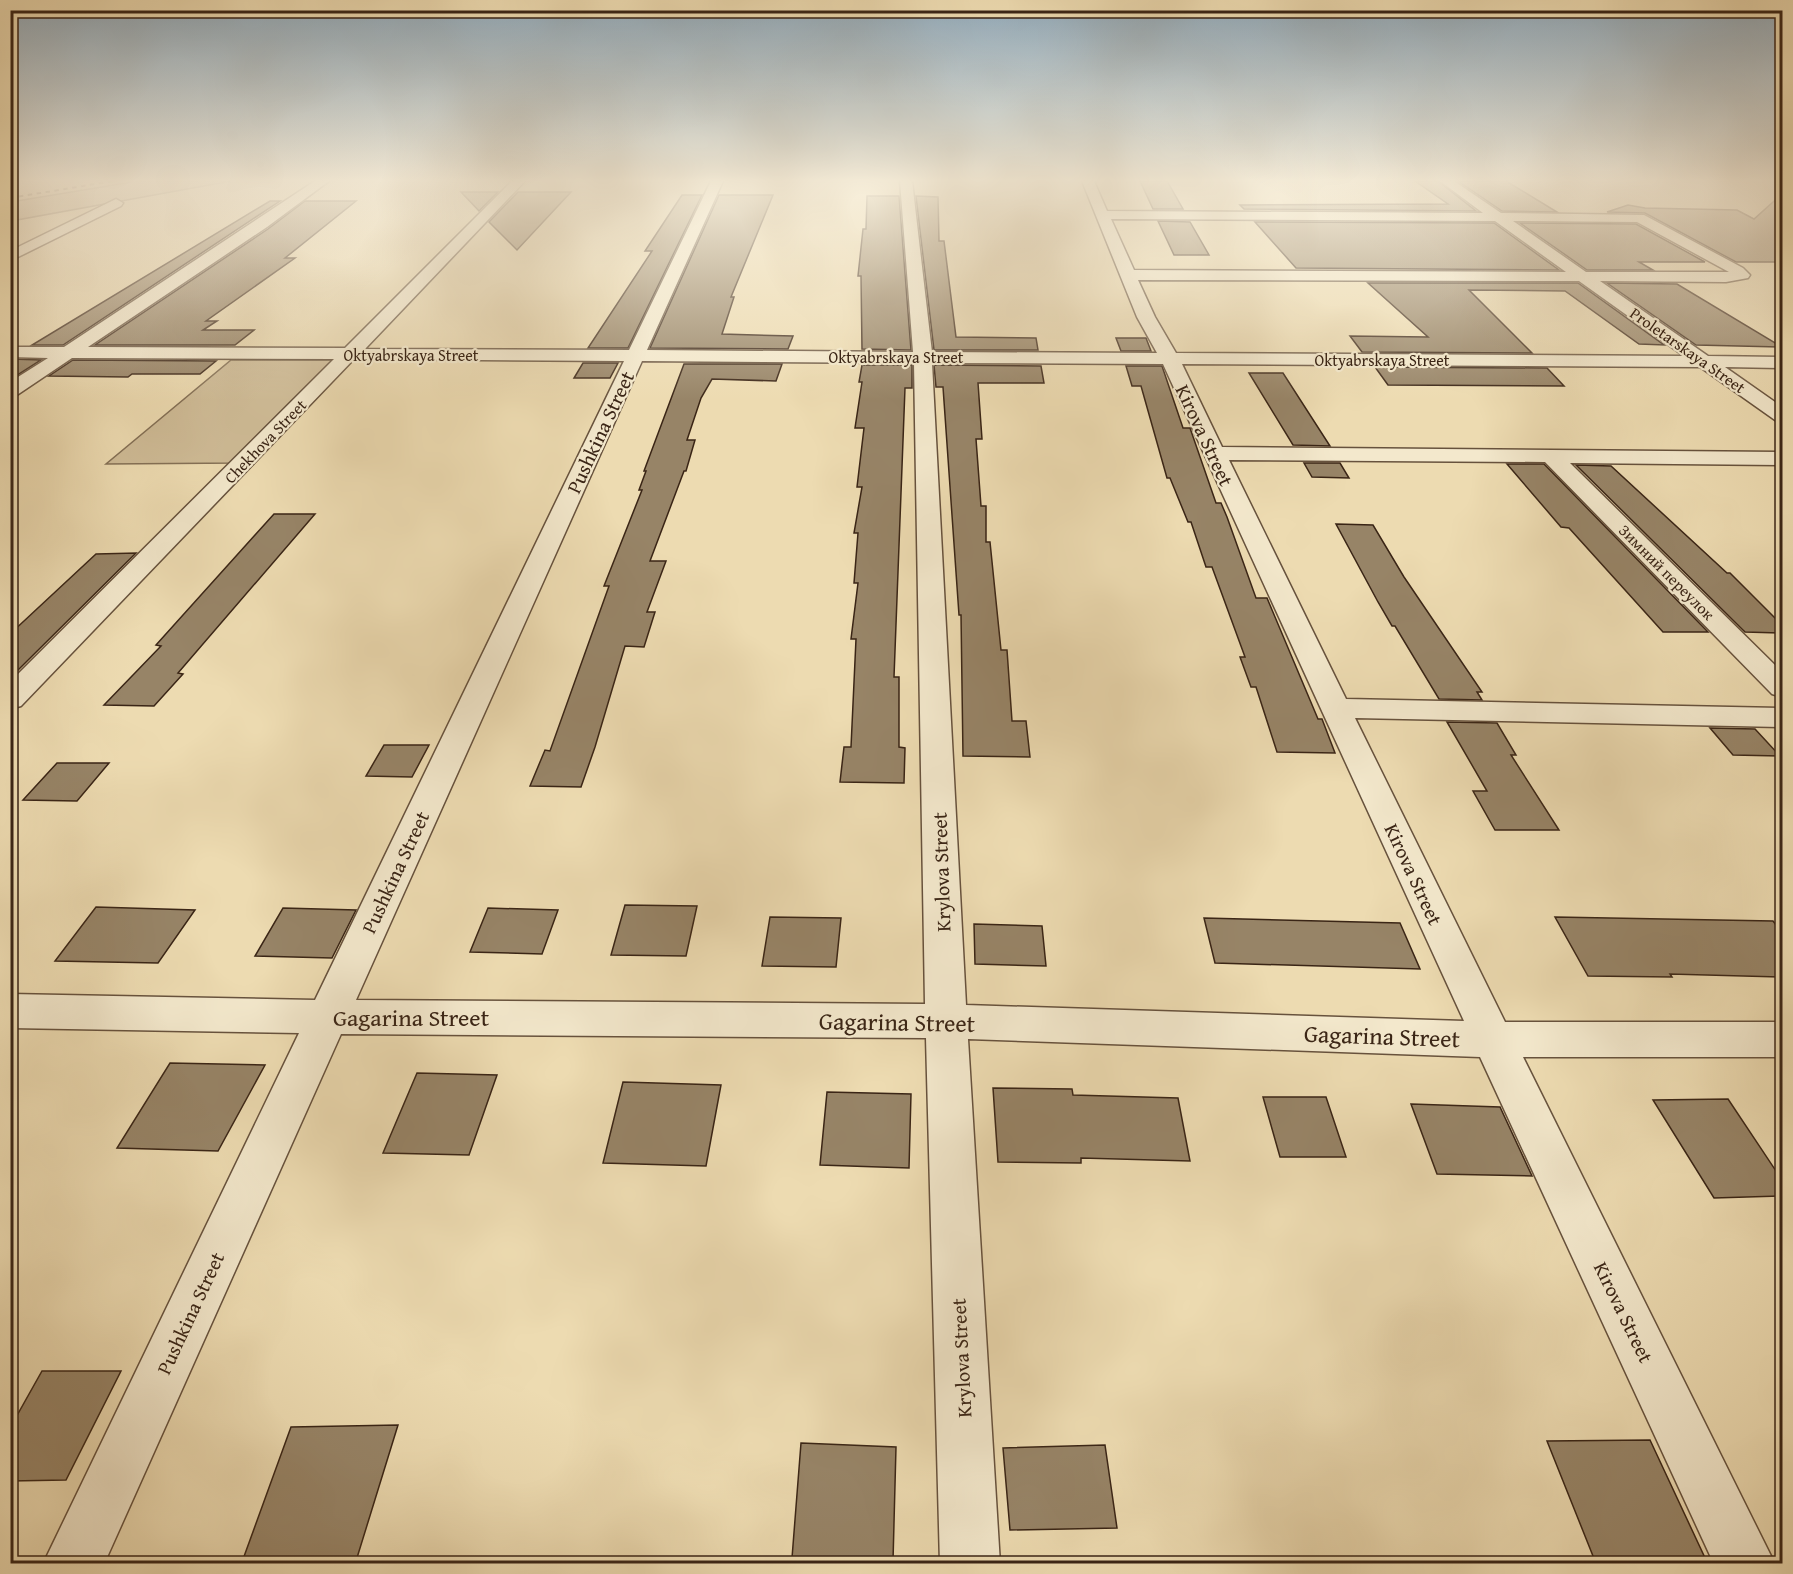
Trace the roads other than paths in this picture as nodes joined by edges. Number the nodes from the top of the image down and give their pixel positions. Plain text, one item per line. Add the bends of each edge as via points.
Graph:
1 (216, 254) edge
2 (447, 254) edge
3 (683, 254) edge
4 (913, 254) edge
5 (1120, 254) edge
6 (1552, 254) edge
7 (1709, 254) edge
8 (1129, 275) junction
9 (1583, 276) junction
10 (10, 351) edge
11 (69, 352) junction
12 (349, 355) junction
13 (636, 356) junction
14 (923, 357) junction
15 (1170, 359) junction
16 (1705, 362) junction
17 (1782, 362) edge
18 (10, 391) edge
19 (1782, 416) edge
20 (1214, 453) junction
21 (1552, 457) junction
22 (1782, 458) edge
23 (1782, 688) edge
24 (10, 700) edge
25 (1335, 708) junction
26 (1782, 717) edge
27 (10, 1011) edge
28 (328, 1017) junction
29 (946, 1021) junction
30 (1782, 1039) edge
31 (1493, 1040) junction
32 (73, 1563) edge
33 (970, 1563) edge
34 (1745, 1563) edge

1 - 11 street
2 - 12 street, Chekhova Street
3 - 13 street, Pushkina Street
4 - 14 street, Krylova Street
5 - 8 street, Kirova Street
6 - 9 street, Proletarskaya Street
7 - 9 street via 1742,275
8 - 9 street
8 - 15 street, Kirova Street via 1146,317
9 - 16 street, Proletarskaya Street
10 - 11 street, Oktyabrskaya Street
11 - 12 street, Oktyabrskaya Street
11 - 18 street
12 - 13 street, Oktyabrskaya Street
12 - 24 street, Chekhova Street
13 - 14 street, Oktyabrskaya Street
13 - 28 street, Pushkina Street
14 - 15 street, Oktyabrskaya Street
14 - 29 street, Krylova Street
15 - 16 street, Oktyabrskaya Street
15 - 20 street, Kirova Street
16 - 17 street, Oktyabrskaya Street
16 - 19 street, Proletarskaya Street
20 - 21 street
20 - 25 street, Kirova Street
21 - 22 street
21 - 23 street, Зимний переулок
25 - 26 street
25 - 31 street, Kirova Street
27 - 28 street, Gagarina Street
28 - 29 street, Gagarina Street
28 - 32 street, Pushkina Street
29 - 31 street, Gagarina Street
29 - 33 street, Krylova Street
30 - 31 street, Gagarina Street
31 - 34 street, Kirova Street

